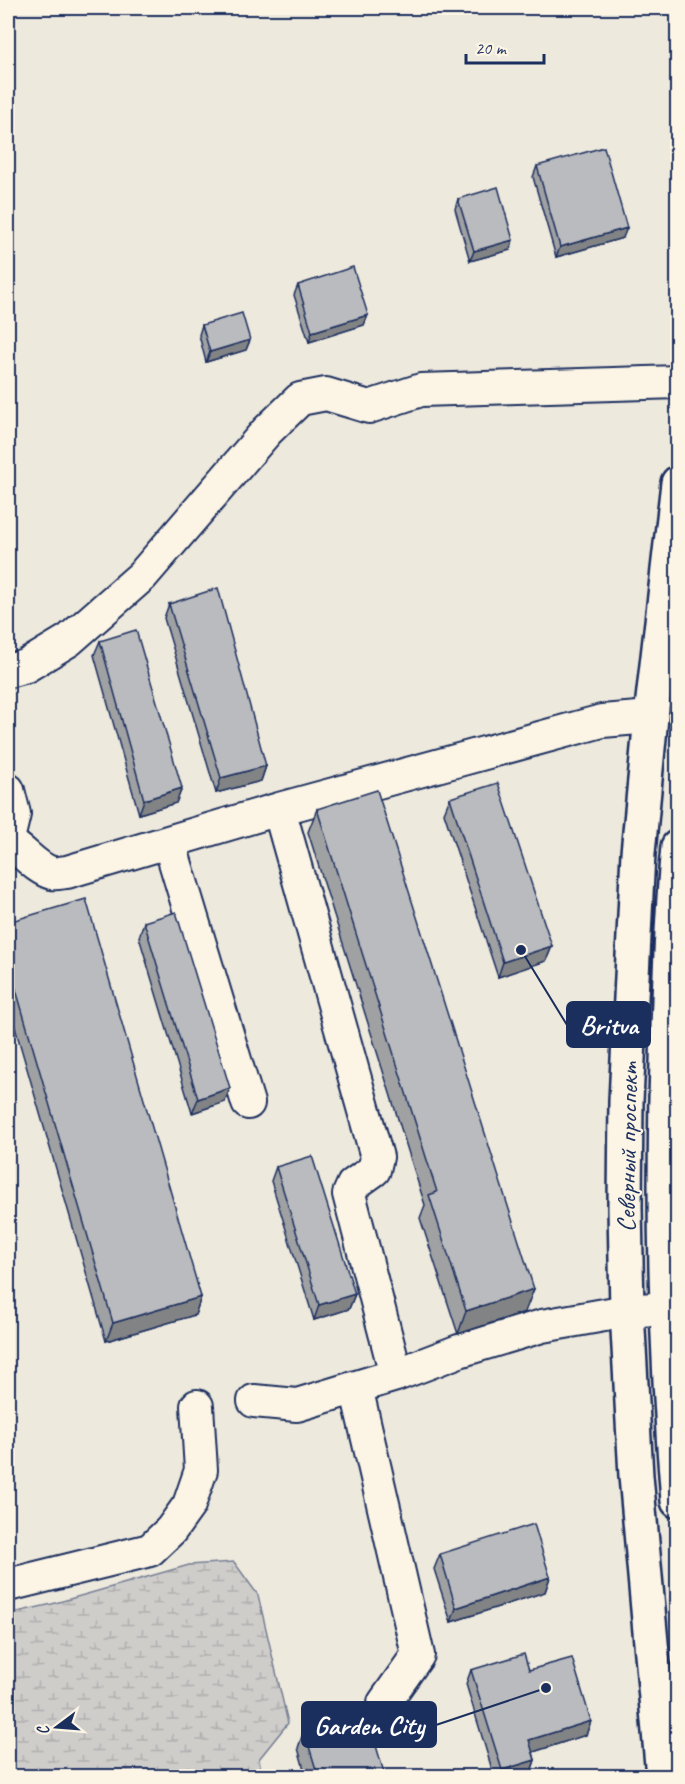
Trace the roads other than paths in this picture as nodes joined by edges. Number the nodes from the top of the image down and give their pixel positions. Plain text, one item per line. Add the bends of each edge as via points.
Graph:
1 (678, 382) edge
2 (678, 483) edge
3 (8, 671) edge
4 (651, 717) junction
5 (8, 790) edge
6 (279, 809) junction
7 (8, 840) edge
8 (169, 842) junction
9 (678, 847) edge
10 (248, 1103) dead end
11 (667, 1308) junction
12 (627, 1311) junction
13 (669, 1361) junction
14 (630, 1363) junction
15 (396, 1376) junction
16 (356, 1387) junction
17 (254, 1401) dead end
18 (197, 1406) dead end
19 (678, 1501) edge
20 (8, 1585) edge
21 (384, 1703) dead end
22 (663, 1776) edge

1 - 3 street via 421,390 369,407 326,394 300,399 267,431 142,576 69,640 26,666
2 - 4 main road, Северный проспект
4 - 6 street via 602,721
4 - 12 main road, Северный проспект via 638,853 628,1033
5 - 7 street via 14,814
6 - 8 street
6 - 15 street via 377,1157 374,1170 353,1185 349,1194
7 - 8 street via 52,873 68,872
8 - 10 street
9 - 11 main road, Северный проспект via 665,1102
11 - 12 street
11 - 13 main road, Северный проспект
12 - 14 main road, Северный проспект
12 - 15 street via 542,1326 459,1351
13 - 14 main road
13 - 19 main road, Северный проспект
14 - 22 main road, Северный проспект via 636,1476
15 - 16 street
16 - 17 street via 297,1405
16 - 21 street via 418,1656
18 - 20 street via 201,1470 189,1505 157,1544 150,1550

